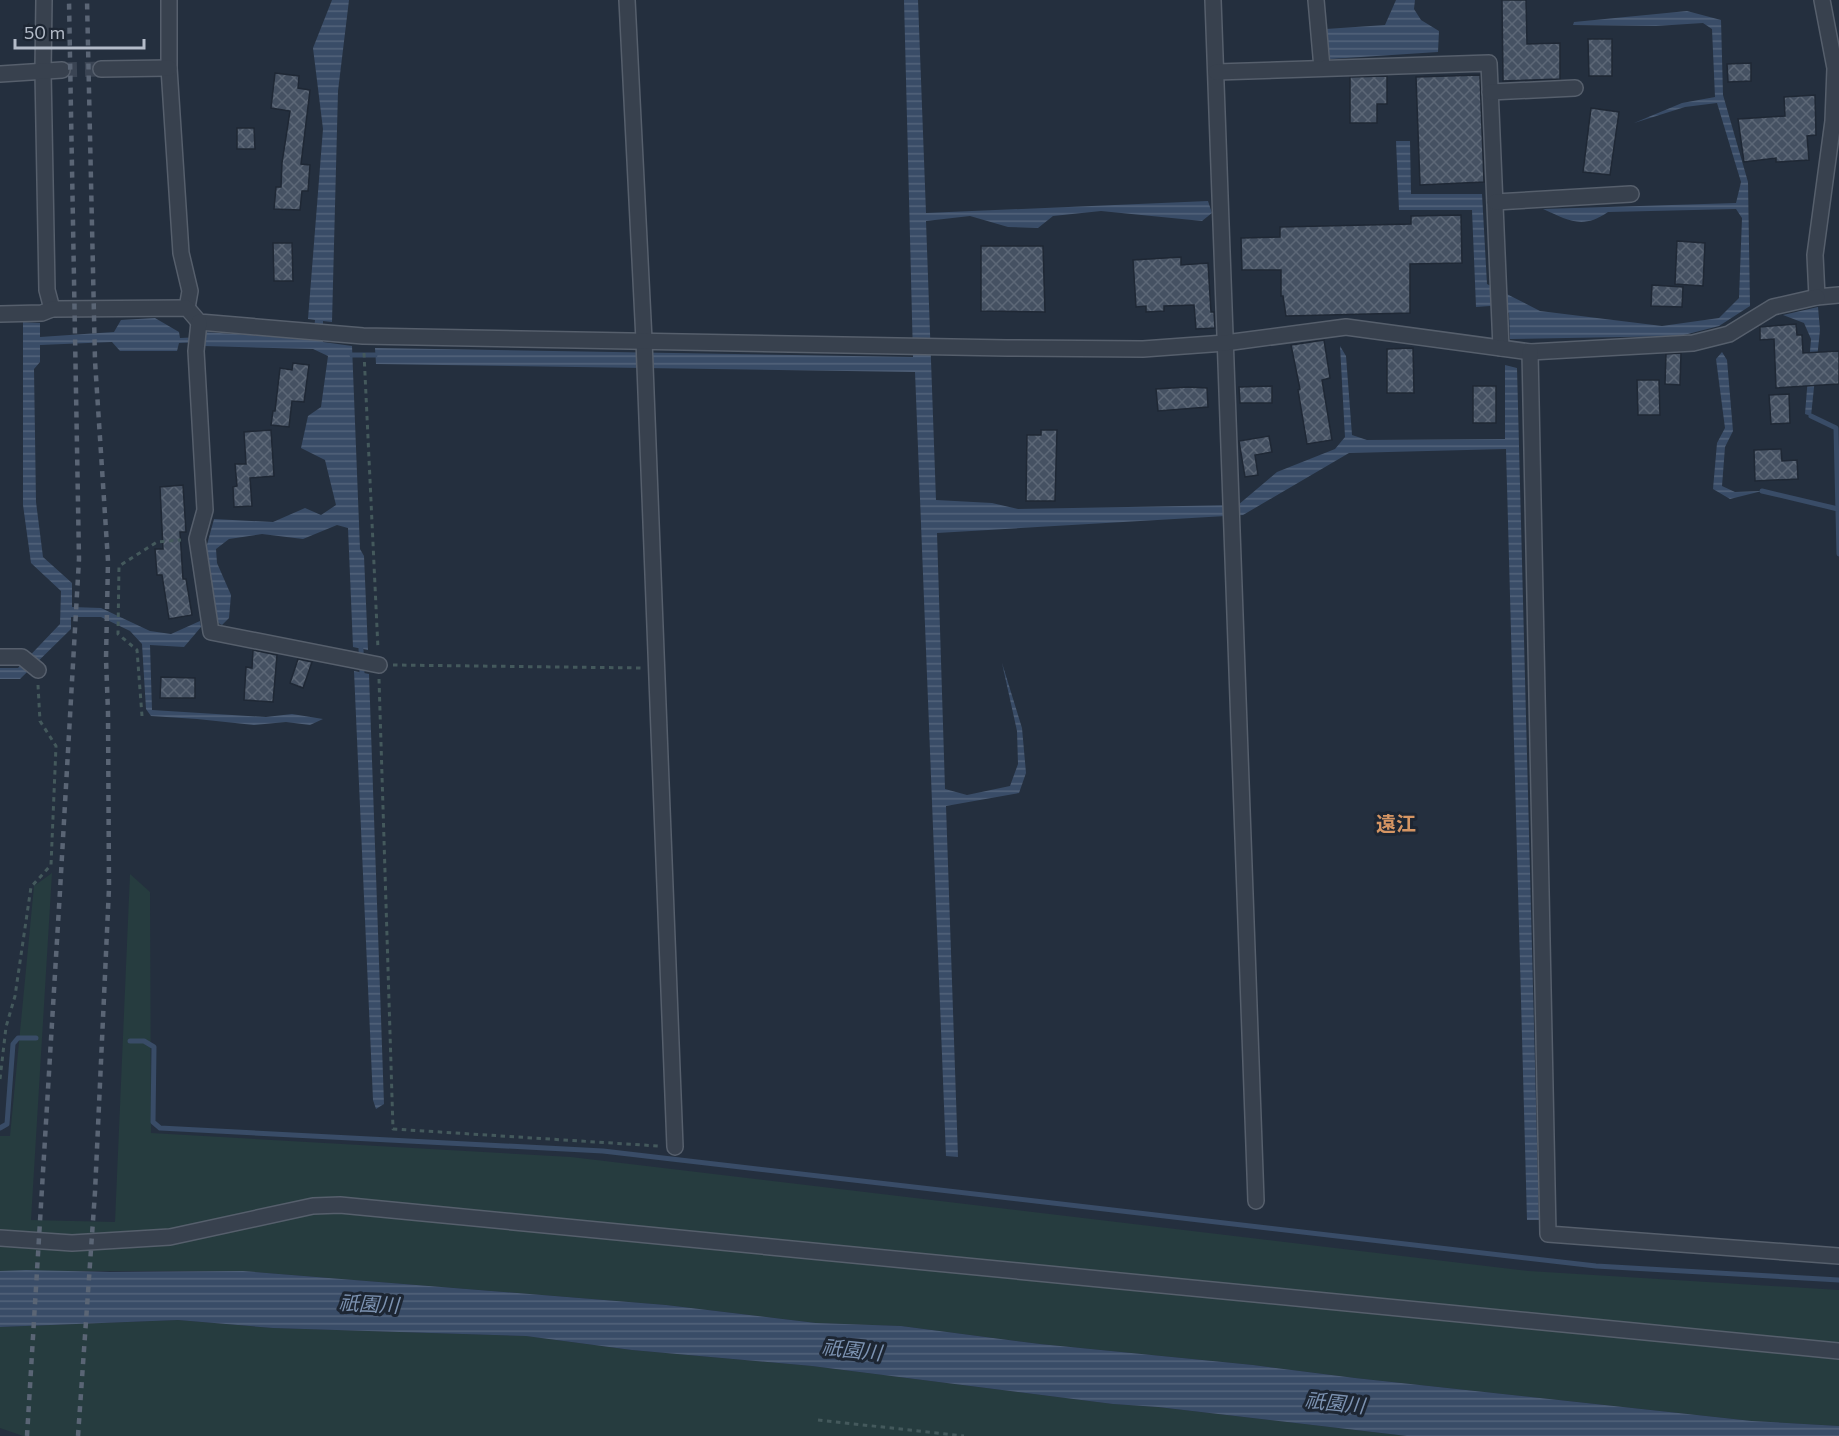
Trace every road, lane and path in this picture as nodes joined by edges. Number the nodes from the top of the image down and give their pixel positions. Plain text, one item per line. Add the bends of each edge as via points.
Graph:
1 (44, 0) edge
2 (169, 0) edge
3 (627, 0) edge
4 (1213, 0) edge
5 (1316, 0) edge
6 (1822, 0) edge
7 (169, 68) junction
8 (1322, 68) junction
9 (101, 69) tunnel mouth
10 (62, 70) tunnel mouth
11 (43, 71) junction
12 (1216, 72) junction
13 (0, 74) edge
14 (1575, 88) dead end
15 (1490, 92) junction
16 (1630, 194) dead end
17 (1495, 202) junction
18 (1839, 295) edge
19 (1817, 297) junction
20 (187, 308) junction
21 (52, 309) junction
22 (0, 314) edge
23 (198, 327) junction
24 (1226, 343) junction
25 (644, 344) junction
26 (363, 347) dead end
27 (1501, 348) junction
28 (1530, 352) junction
29 (197, 539) junction
30 (0, 657) edge
31 (367, 663) junction
32 (656, 668) junction
33 (38, 670) joint
34 (142, 716) dead end
35 (0, 1079) edge
36 (675, 1148) joint
37 (1256, 1200) dead end
38 (0, 1238) edge
39 (1839, 1256) edge
40 (1839, 1351) edge
41 (818, 1420) dead end
42 (964, 1436) edge

1 - 11 street
2 - 7 street
3 - 25 street
4 - 12 street
5 - 8 street
6 - 19 street via 1835,68 1833,121 1815,255
7 - 9 street
7 - 20 street via 181,253 190,291
8 - 12 street
8 - 15 street via 1489,63
10 - 11 street
11 - 13 street
11 - 21 street via 47,290
12 - 24 street
14 - 15 street
15 - 17 street
16 - 17 street
17 - 27 street
18 - 19 street
19 - 28 street via 1773,308 1729,333 1694,344
20 - 21 street
20 - 23 street
21 - 22 street via 42,313
23 - 25 street
23 - 29 street via 205,510
24 - 25 street via 1143,349
24 - 27 street via 1346,327
24 - 37 street
25 - 32 street
26 - 31 path
27 - 28 street
28 - 39 street via 1548,1234
29 - 31 street via 211,632
29 - 34 path via 157,542 119,566 118,634 137,650
30 - 33 street via 22,657
31 - 32 path
31 - 36 path via 393,1129
32 - 36 street
33 - 35 path via 40,721 56,746 51,865 31,887
38 - 40 street via 72,1243 170,1237 313,1206 340,1205
41 - 42 path

